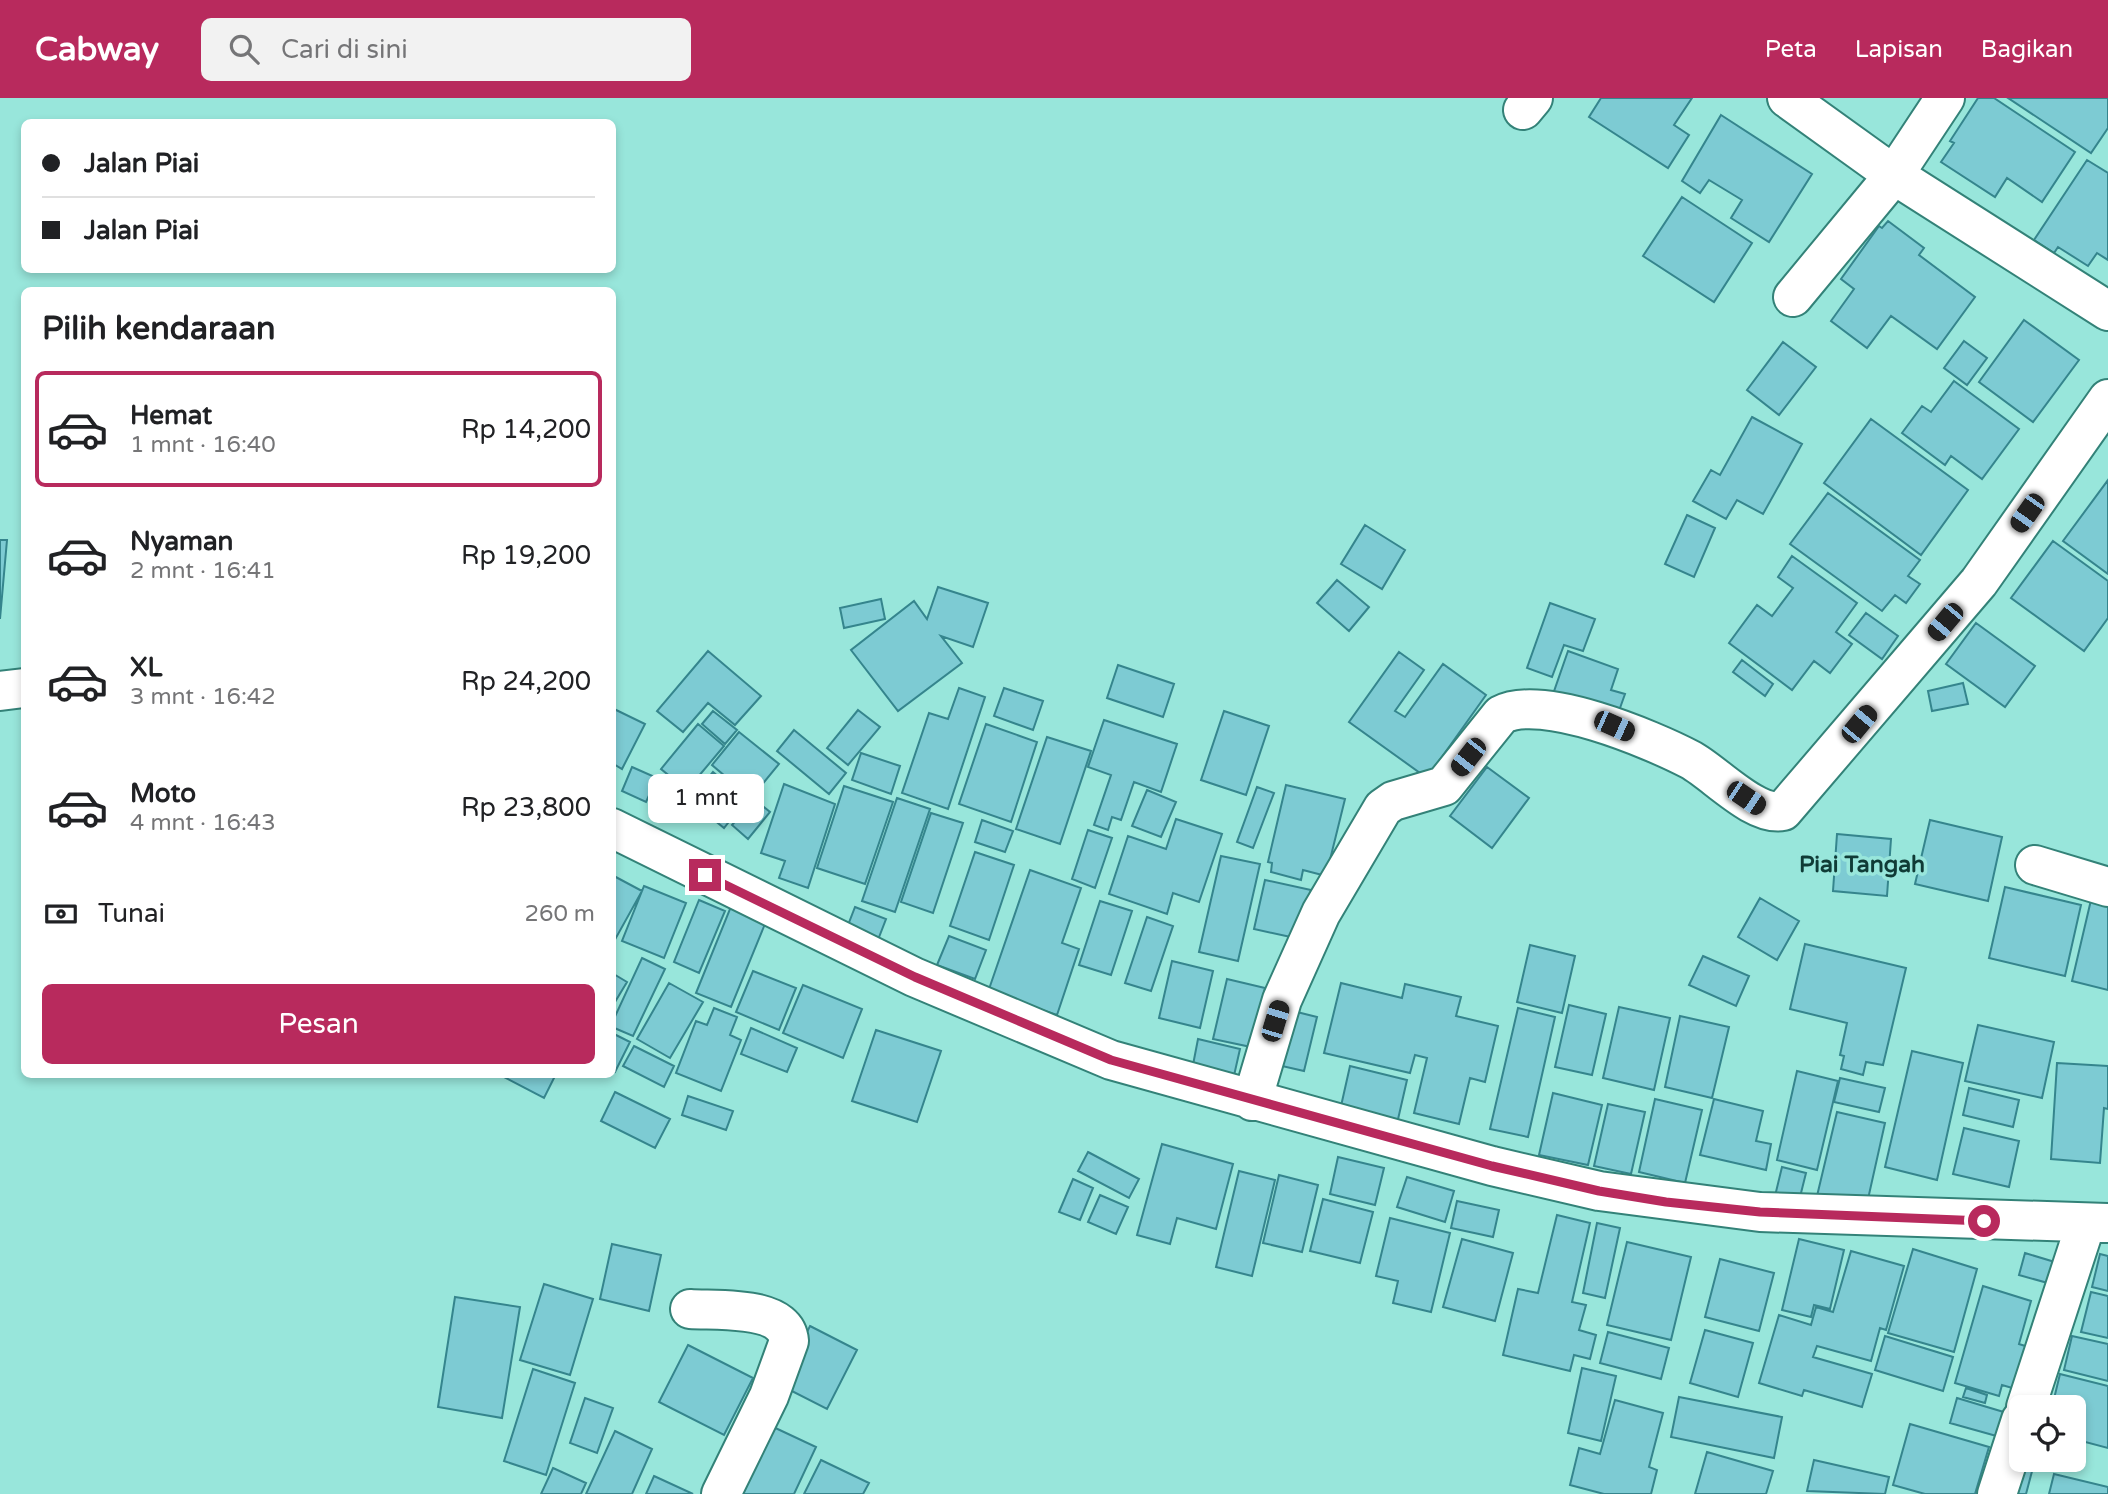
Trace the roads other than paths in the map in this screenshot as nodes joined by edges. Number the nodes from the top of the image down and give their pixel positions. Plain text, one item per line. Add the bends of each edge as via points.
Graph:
1 (1787, 98) edge
2 (1945, 98) edge
3 (1894, 175) junction
4 (1793, 297) dead end
5 (2108, 312) edge
6 (2108, 399) edge
7 (21, 688) edge
8 (0, 691) edge
9 (616, 830) edge
10 (2035, 866) dead end
11 (2108, 887) edge
12 (1252, 1101) junction
13 (2097, 1223) edge
14 (690, 1309) dead end
15 (2030, 1395) edge
16 (2009, 1457) edge
17 (721, 1494) edge
18 (1997, 1494) edge

1 - 3 street
2 - 3 street
3 - 4 street
3 - 5 street
6 - 12 street via 1979,582 1783,811 1764,810 1691,760 1614,726 1529,707 1501,715 1444,786 1383,808 1321,913 1282,999
7 - 8 street
9 - 12 street via 915,977 1034,1030 1111,1060
10 - 11 street
12 - 13 street via 1492,1166 1666,1202 1760,1212
13 - 15 street
14 - 17 street via 755,1313 776,1319 788,1332 789,1341 769,1396
16 - 18 street

